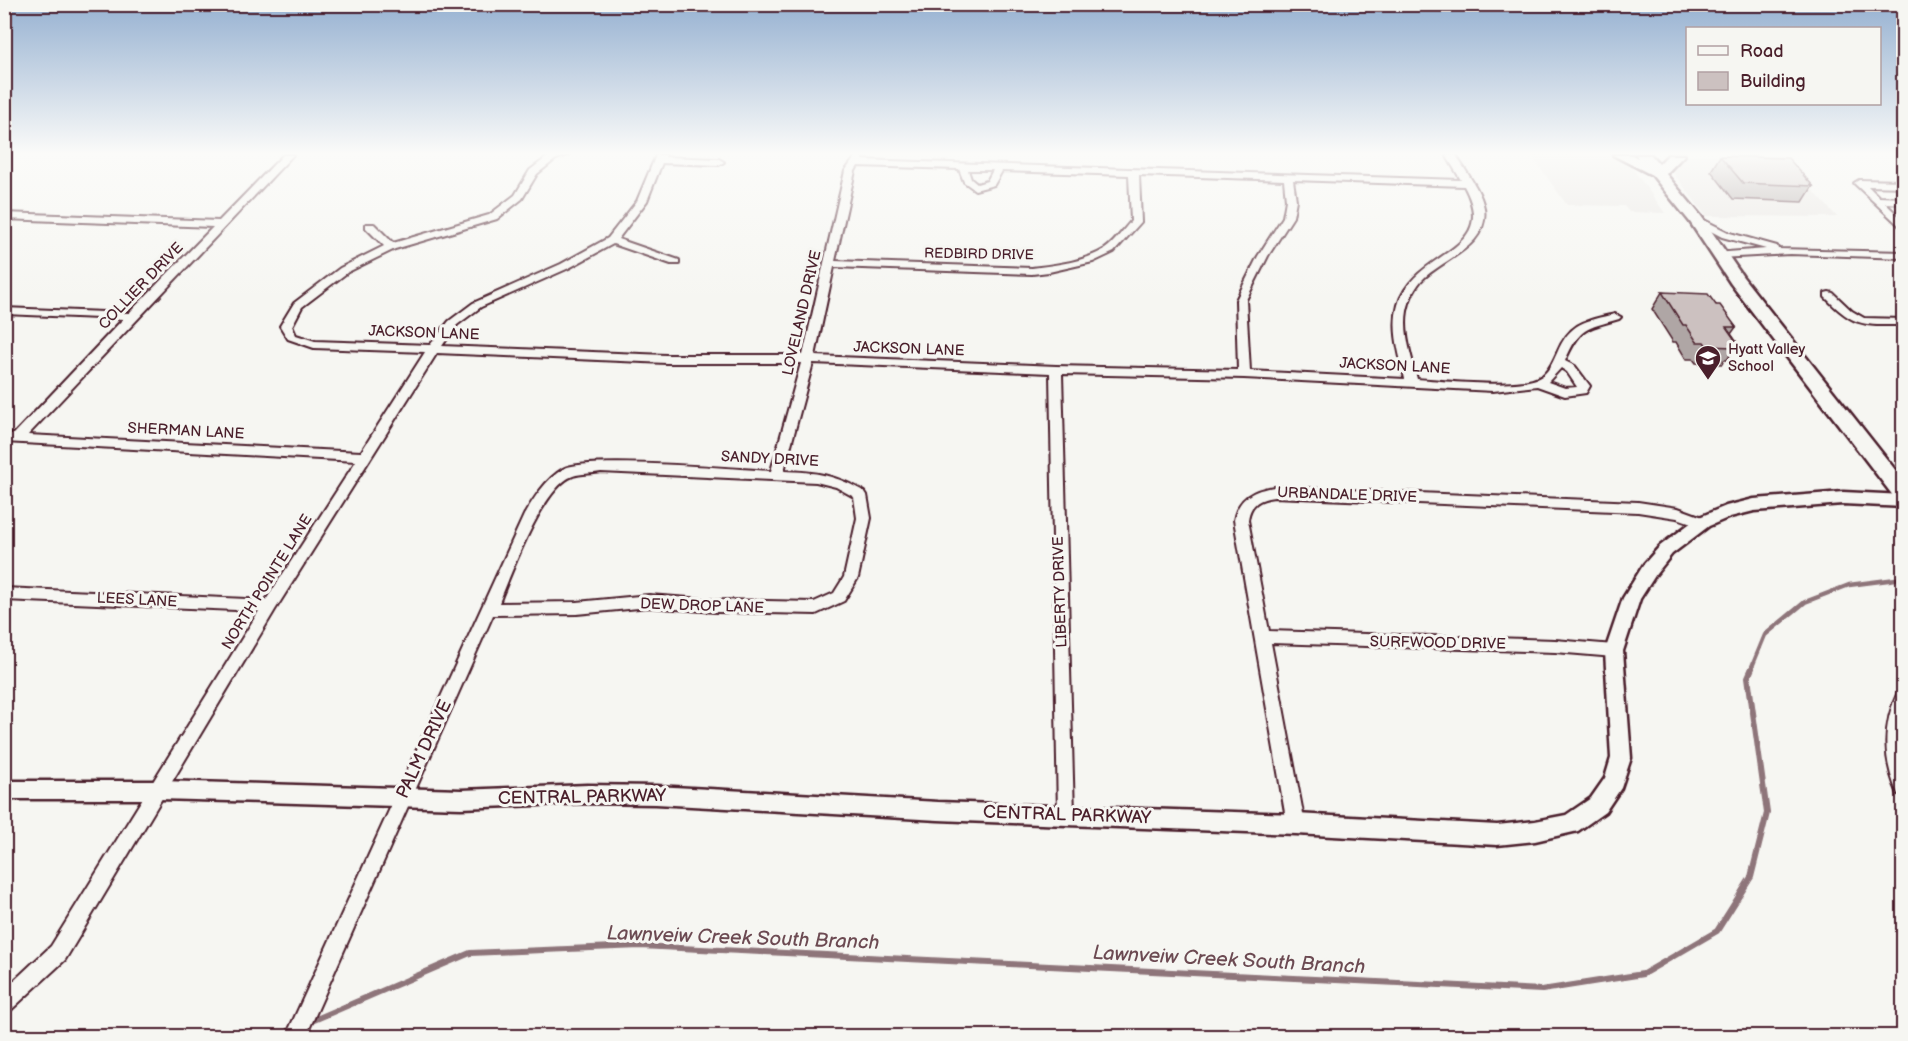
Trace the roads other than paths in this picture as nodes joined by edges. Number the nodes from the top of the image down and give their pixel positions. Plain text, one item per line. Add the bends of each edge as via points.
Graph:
1 (242, 204) edge
2 (510, 204) edge
3 (640, 204) edge
4 (843, 204) edge
5 (1135, 204) edge
6 (1290, 204) edge
7 (1477, 204) edge
8 (1683, 204) edge
9 (1880, 204) edge
10 (4, 216) edge
11 (1696, 219) junction
12 (222, 224) junction
13 (370, 226) dead end
14 (1904, 226) edge
15 (612, 240) junction
16 (391, 247) junction
17 (1790, 251) junction
18 (1719, 255) junction
19 (1904, 255) edge
20 (675, 262) dead end
21 (829, 264) junction
22 (1829, 295) dead end
23 (4, 311) edge
24 (132, 316) junction
25 (1615, 317) dead end
26 (1904, 322) edge
27 (434, 348) junction
28 (808, 359) junction
29 (1558, 362) junction
30 (1056, 370) junction
31 (1244, 374) junction
32 (1412, 382) junction
33 (1538, 382) junction
34 (11, 438) edge
35 (365, 457) junction
36 (568, 472) joint
37 (776, 475) junction
38 (1904, 496) edge
39 (1904, 501) edge
40 (1703, 522) junction
41 (4, 594) edge
42 (839, 597) joint
43 (270, 606) junction
44 (490, 609) junction
45 (1263, 637) junction
46 (1614, 651) junction
47 (1904, 697) edge
48 (1904, 789) edge
49 (4, 790) edge
50 (160, 790) junction
51 (402, 796) junction
52 (1066, 815) junction
53 (1296, 824) junction
54 (4, 1003) edge
55 (296, 1036) edge

1 - 12 street, COLLIER DRIVE
2 - 16 street via 493,217
3 - 15 street, NORTH POINTE LANE
4 - 21 street, LOVELAND DRIVE
5 - 21 street, REDBIRD DRIVE via 1136,222 1110,250 1069,266 1032,271
6 - 31 street via 1288,218 1240,300
7 - 32 street via 1474,234 1416,279 1402,306 1402,342
8 - 11 main road
9 - 14 street
10 - 12 street
11 - 17 street via 1741,240
11 - 18 main road
12 - 24 street, COLLIER DRIVE
13 - 16 street
15 - 20 street
15 - 27 street, NORTH POINTE LANE via 565,266 477,305 453,323
16 - 27 street, JACKSON LANE via 330,280 298,305 286,326 292,337 314,344
17 - 18 street
17 - 19 street
18 - 38 main road
21 - 28 street, LOVELAND DRIVE
22 - 26 street via 1854,320
23 - 24 street
24 - 34 street, COLLIER DRIVE
25 - 29 street via 1581,327 1567,341
27 - 28 street, JACKSON LANE via 666,359
27 - 35 street, NORTH POINTE LANE
28 - 30 street, JACKSON LANE
28 - 37 street, LOVELAND DRIVE
29 - 33 street
29 - 33 street, JACKSON LANE via 1578,376 1584,386 1582,390 1556,391
30 - 31 street, JACKSON LANE
30 - 52 street, LIBERTY DRIVE
31 - 32 street, JACKSON LANE
32 - 33 street, JACKSON LANE via 1493,387
34 - 35 street, SHERMAN LANE
35 - 43 street, NORTH POINTE LANE
36 - 37 street, SANDY DRIVE via 601,468
36 - 44 street, PALM DRIVE via 549,488 531,514
37 - 42 street, SANDY DRIVE via 816,477 840,483 860,495 864,518 859,547 851,578
39 - 40 street, CENTRAL PARKWAY via 1783,501 1726,512
40 - 45 street, URBANDALE DRIVE via 1678,513 1638,507 1292,492 1259,494 1243,508 1241,520
40 - 46 street, CENTRAL PARKWAY via 1666,550 1650,569 1632,598
41 - 43 street, LEES LANE
42 - 44 street, DEW DROP LANE via 816,608 649,601 577,608
43 - 50 street, NORTH POINTE LANE
44 - 51 street, PALM DRIVE
45 - 46 street, SURFWOOD DRIVE
45 - 53 street, URBANDALE DRIVE
46 - 53 street, CENTRAL PARKWAY via 1621,758 1614,782 1598,805 1570,824 1497,835
47 - 48 street via 1895,711 1893,744
49 - 50 street, CENTRAL PARKWAY
50 - 51 street, CENTRAL PARKWAY
50 - 54 street, NORTH POINTE LANE via 58,953
51 - 52 street, CENTRAL PARKWAY via 700,797
51 - 55 street, PALM DRIVE
52 - 53 street, CENTRAL PARKWAY

